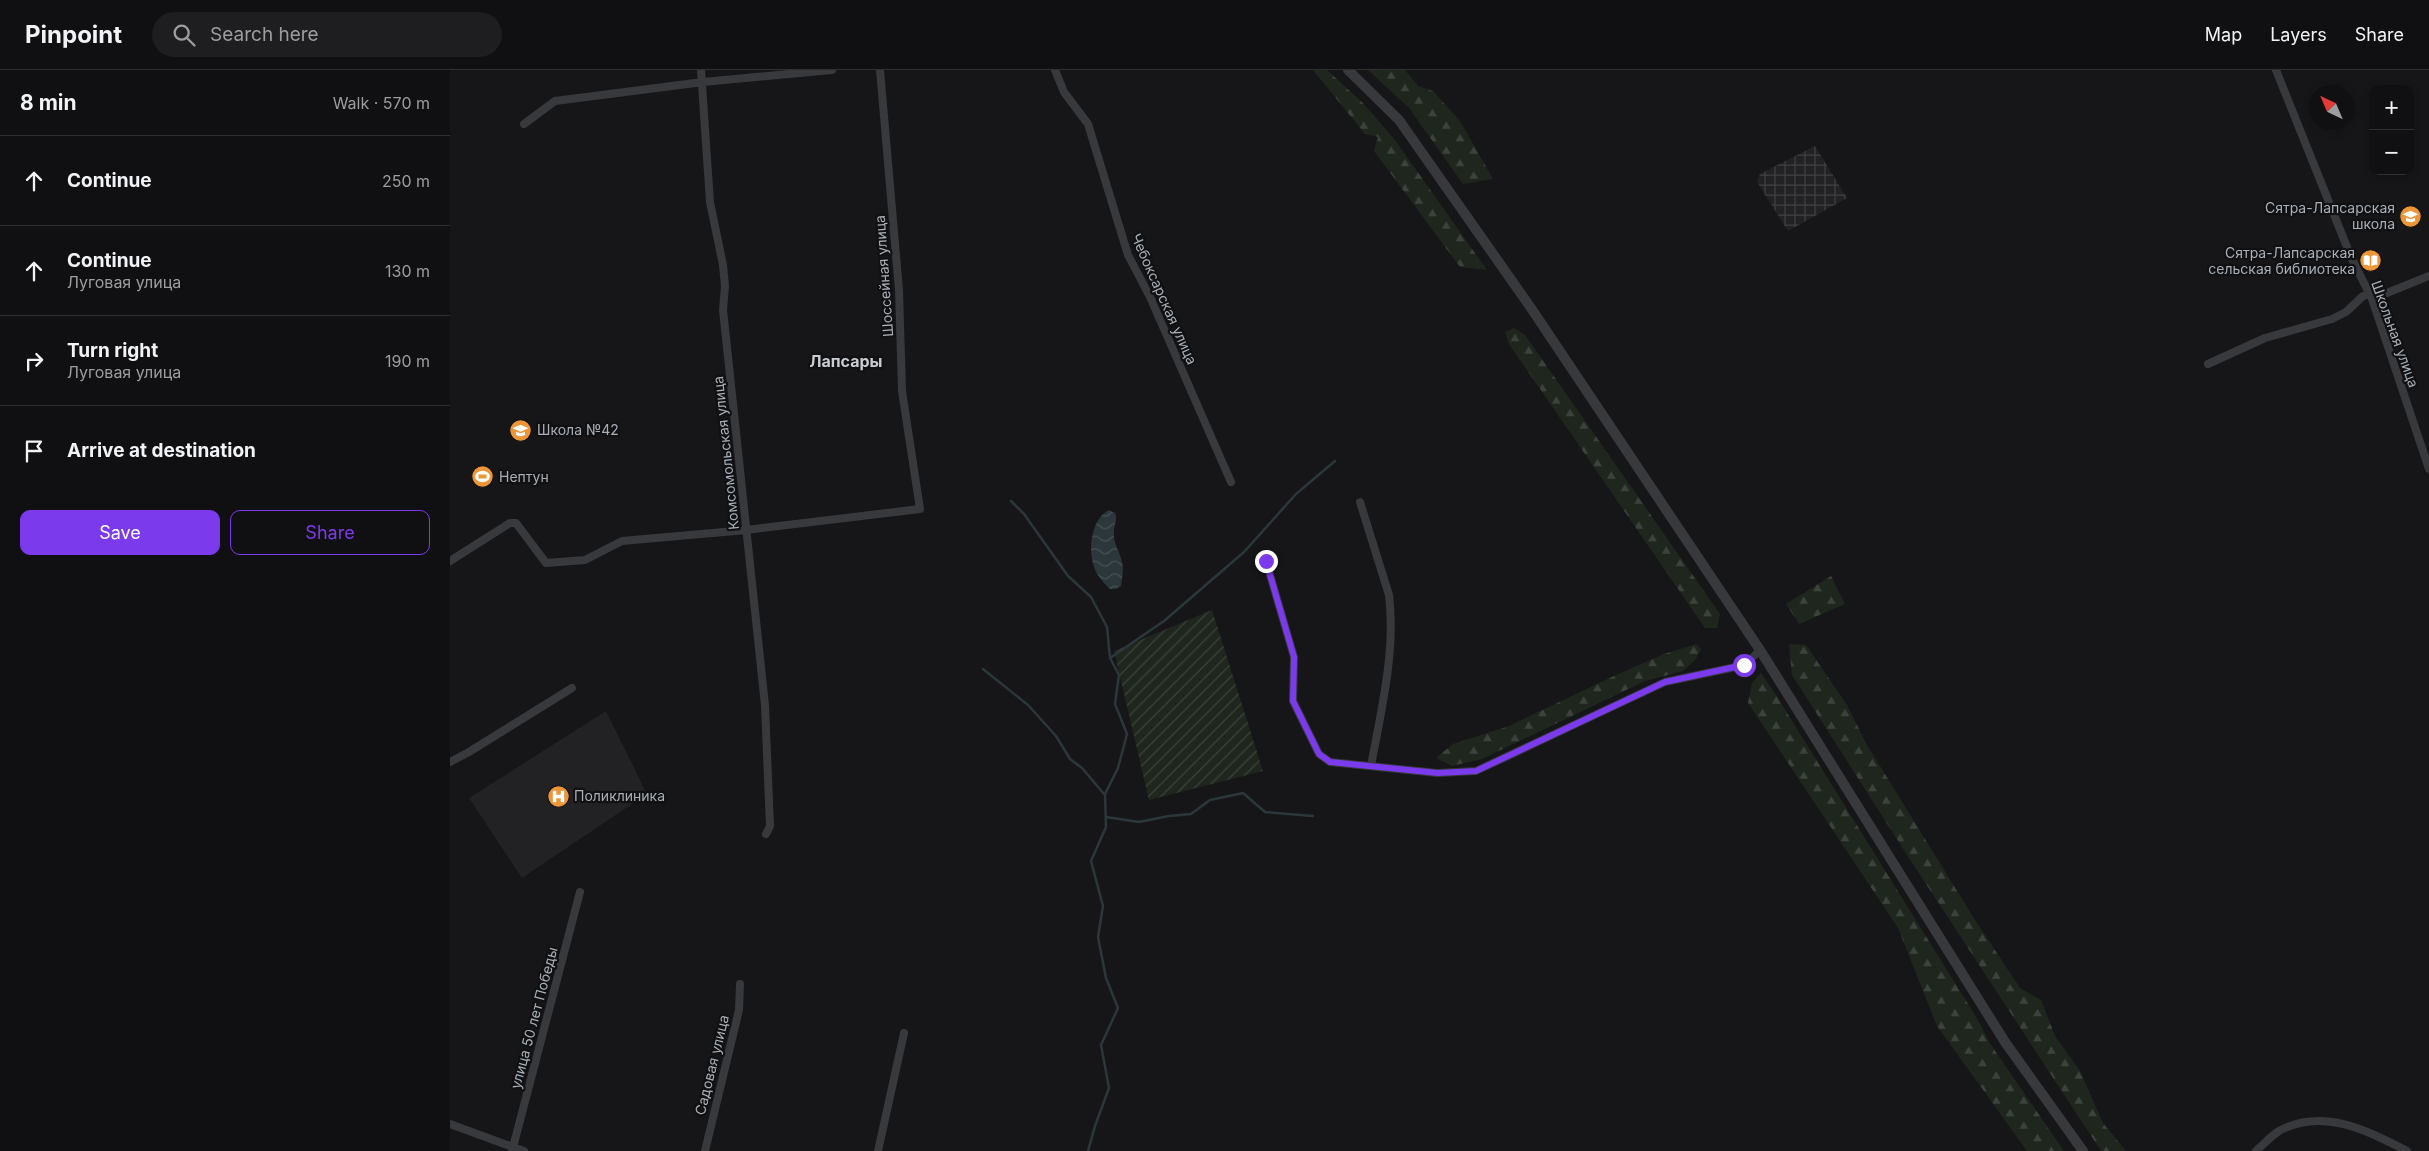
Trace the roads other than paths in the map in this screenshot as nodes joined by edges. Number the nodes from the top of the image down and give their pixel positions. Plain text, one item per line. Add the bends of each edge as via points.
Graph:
1 (701, 70) edge
2 (832, 70) edge
3 (880, 70) edge
4 (1055, 70) edge
5 (1348, 70) edge
6 (2276, 70) edge
7 (702, 82) junction
8 (524, 124) dead end
9 (2429, 276) edge
10 (2371, 296) junction
11 (2208, 364) dead end
12 (2429, 469) edge
13 (1231, 482) dead end
14 (1360, 502) dead end
15 (746, 530) junction
16 (450, 561) edge
17 (1266, 561) dead end
18 (1760, 650) junction
19 (572, 688) dead end
20 (450, 762) edge
21 (1371, 766) junction
22 (766, 834) dead end
23 (580, 892) dead end
24 (740, 984) dead end
25 (904, 1033) dead end
26 (450, 1124) edge
27 (512, 1149) edge
28 (524, 1151) edge
29 (704, 1151) edge
30 (878, 1151) edge
31 (2083, 1151) edge
32 (2256, 1151) edge
33 (2407, 1151) edge

1 - 7 street, Комсомольская улица
2 - 7 street
3 - 15 street, Шоссейная улица via 899,290 902,391 920,510
4 - 13 street, Чебоксарская улица via 1064,92 1088,124 1128,255 1150,297
5 - 18 street via 1399,120 1423,152 1537,316
6 - 10 street, Школьная улица via 2351,257
7 - 8 street via 555,102
7 - 15 street, Комсомольская улица via 710,202 723,265 724,310
9 - 10 street
10 - 11 street via 2362,296 2346,312 2332,318 2265,338
10 - 12 street, Школьная улица
14 - 21 street via 1390,608 1382,709
15 - 16 street via 622,541 585,560 546,563 516,524 510,523
15 - 22 street, Комсомольская улица via 765,705 770,826
17 - 21 street via 1294,657 1293,701 1319,754 1330,762
18 - 21 street via 1744,665 1665,682 1476,771 1438,773
18 - 31 street via 2005,1042
19 - 20 street
23 - 27 street, улица 50 лет Победы
24 - 29 street, Садовая улица via 739,1010
25 - 30 street
26 - 27 street
27 - 28 street
32 - 33 street via 2279,1131 2306,1122 2332,1120 2372,1133

